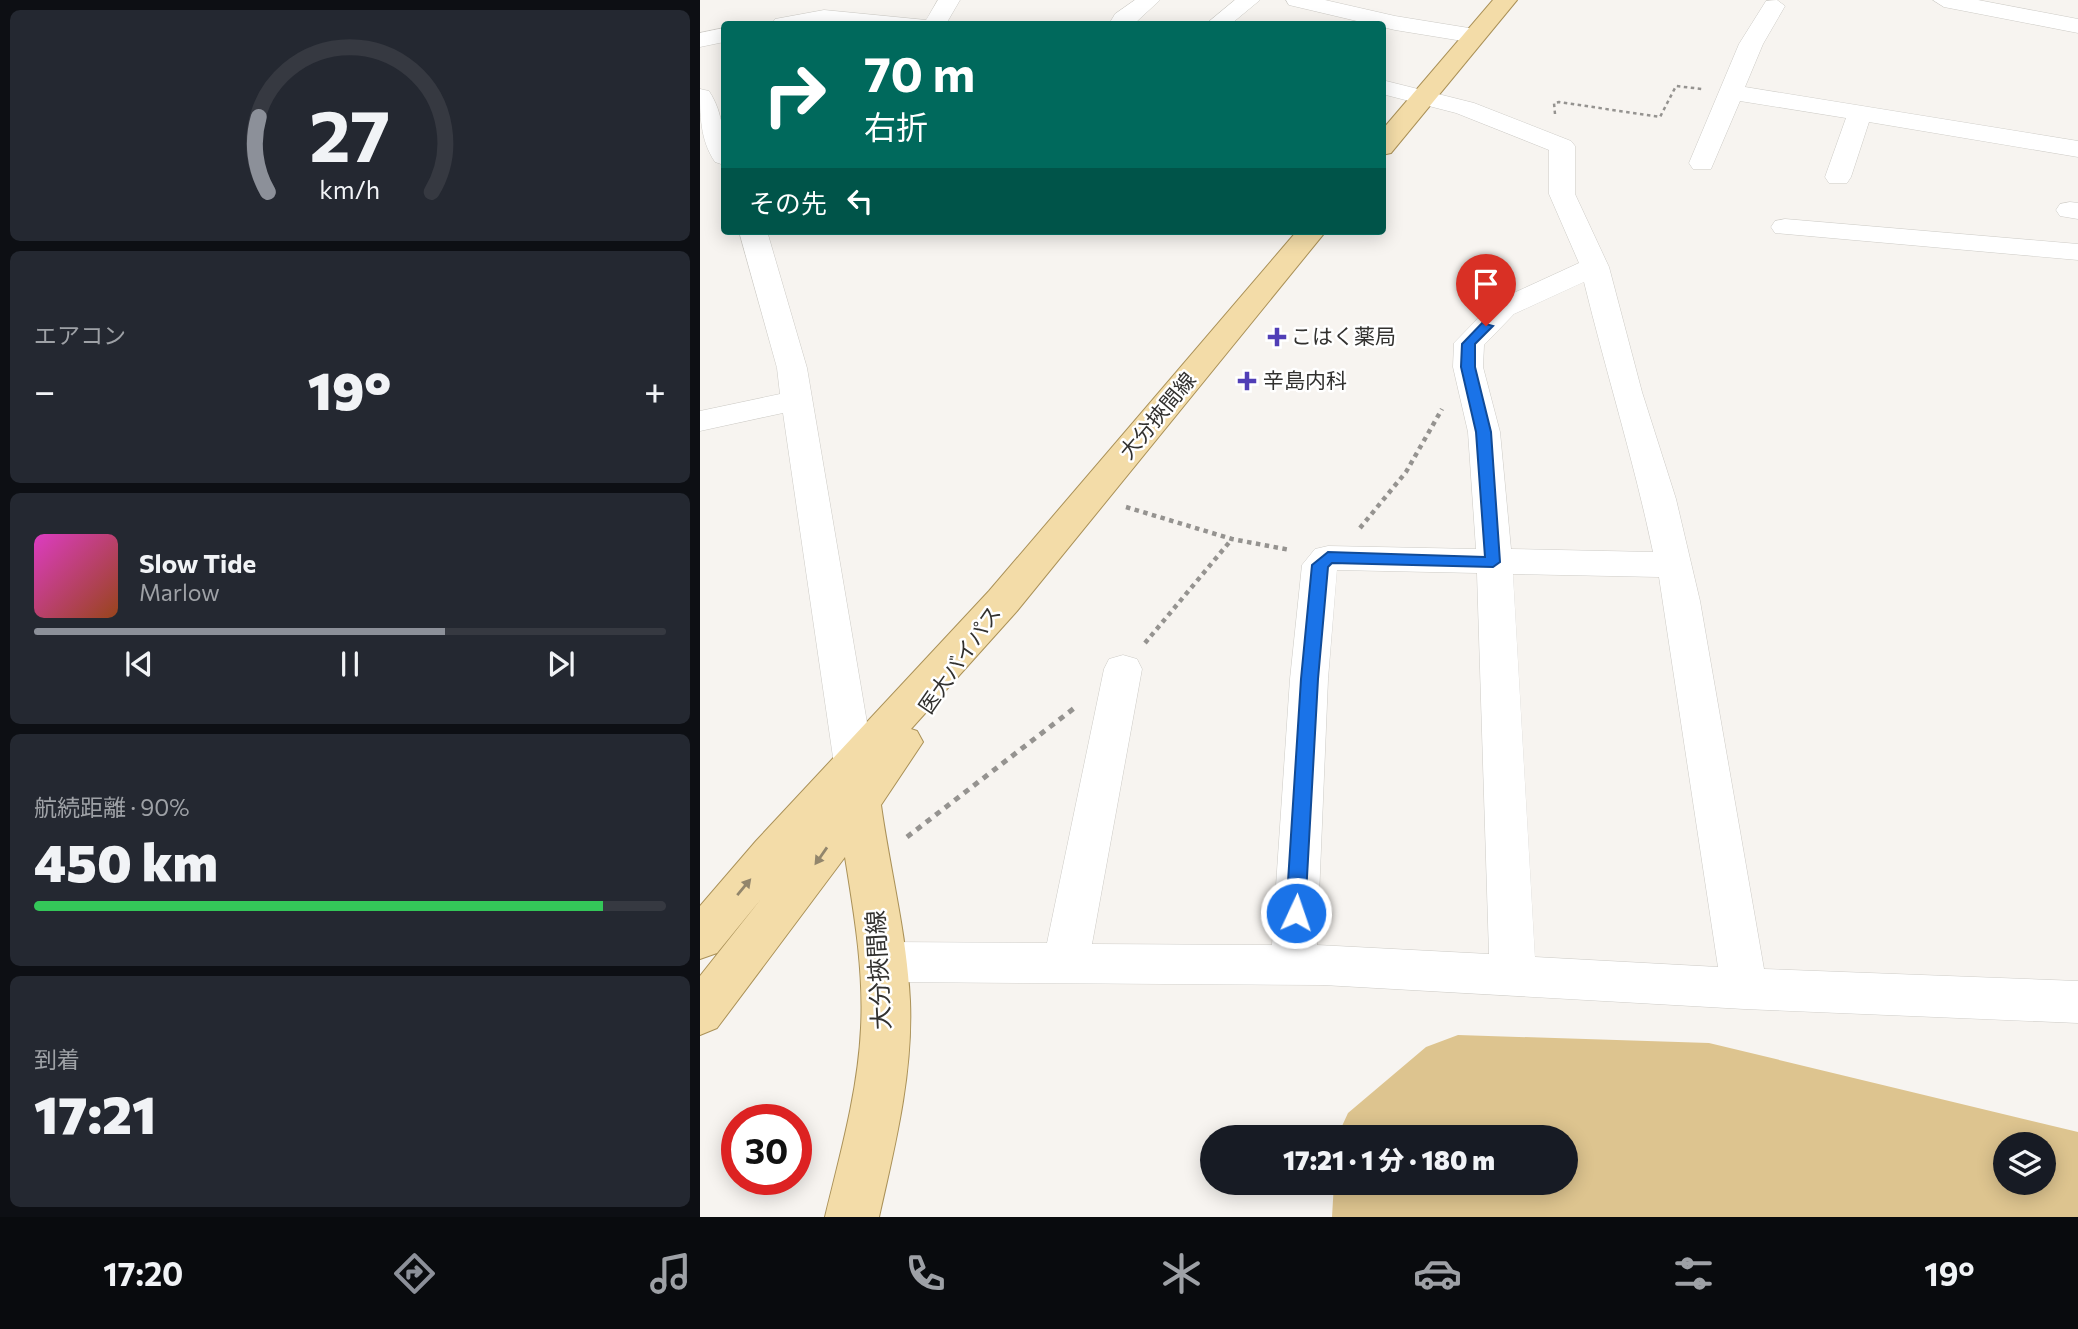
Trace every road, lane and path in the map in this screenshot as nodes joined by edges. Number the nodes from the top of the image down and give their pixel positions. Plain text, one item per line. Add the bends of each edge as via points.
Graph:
1 (949, 0) edge
2 (1149, 0) edge
3 (1249, 0) edge
4 (1297, 0) edge
5 (1505, 0) edge
6 (1944, 0) edge
7 (1774, 6) dead end
8 (850, 9) edge
9 (801, 21) edge
10 (904, 21) edge
11 (937, 21) edge
12 (1120, 21) edge
13 (1221, 21) edge
14 (2078, 26) edge
15 (721, 36) edge
16 (1475, 36) junction
17 (700, 40) edge
18 (1386, 88) edge
19 (1730, 93) junction
20 (700, 96) edge
21 (1422, 100) junction
22 (1386, 105) edge
23 (1860, 113) junction
24 (713, 131) edge
25 (1386, 142) edge
26 (1562, 146) junction
27 (2078, 149) edge
28 (721, 150) edge
29 (1702, 163) dead end
30 (1838, 177) dead end
31 (1785, 227) dead end
32 (754, 235) edge
33 (1309, 235) edge
34 (2078, 253) edge
35 (1595, 267) junction
36 (1468, 367) junction
37 (797, 400) junction
38 (700, 421) edge
39 (1123, 506) dead end
40 (1232, 539) junction
41 (1328, 558) junction
42 (1493, 562) junction
43 (1674, 565) junction
44 (1003, 601) joint
45 (1123, 669) junction
46 (856, 784) junction
47 (870, 866) junction
48 (700, 939) edge
49 (1066, 961) junction
50 (884, 962) junction
51 (1293, 965) junction
52 (1513, 976) junction
53 (1744, 989) junction
54 (2078, 1002) edge
55 (700, 1013) edge
56 (852, 1217) edge

1 - 11 street
2 - 12 street
3 - 13 street
4 - 16 street
5 - 16 main road
6 - 14 street
7 - 19 street
8 - 9 street
8 - 10 street
15 - 17 street
16 - 21 main road
18 - 21 street
19 - 23 street
19 - 26 path via 1676,86 1660,117 1553,103
19 - 29 street
20 - 24 street
21 - 22 street
21 - 25 main road
21 - 26 street via 1465,108
23 - 27 street
23 - 30 street
24 - 28 street
26 - 35 street via 1562,194
31 - 34 street
32 - 37 street via 776,305
33 - 44 main road, 大分挾間線
35 - 36 street via 1504,308 1469,344
35 - 43 street
36 - 41 path via 1388,497
36 - 42 street via 1483,432
37 - 38 street
37 - 46 street
39 - 40 path
40 - 41 path
40 - 45 path
41 - 42 street
41 - 51 street via 1320,565 1317,579
42 - 43 street
42 - 52 street
43 - 53 street
44 - 46 main road, 医大バイパス
45 - 47 path
45 - 49 street
46 - 47 main road, 大分挾間線
48 -> 46 main road, 医大バイパス
46 -> 55 main road, 医大バイパス via 804,879
47 - 50 main road, 大分挾間線
49 - 50 street
49 - 51 street
50 - 56 main road, 大分挾間線 via 883,1049
51 - 52 street
52 - 53 street
53 - 54 street

